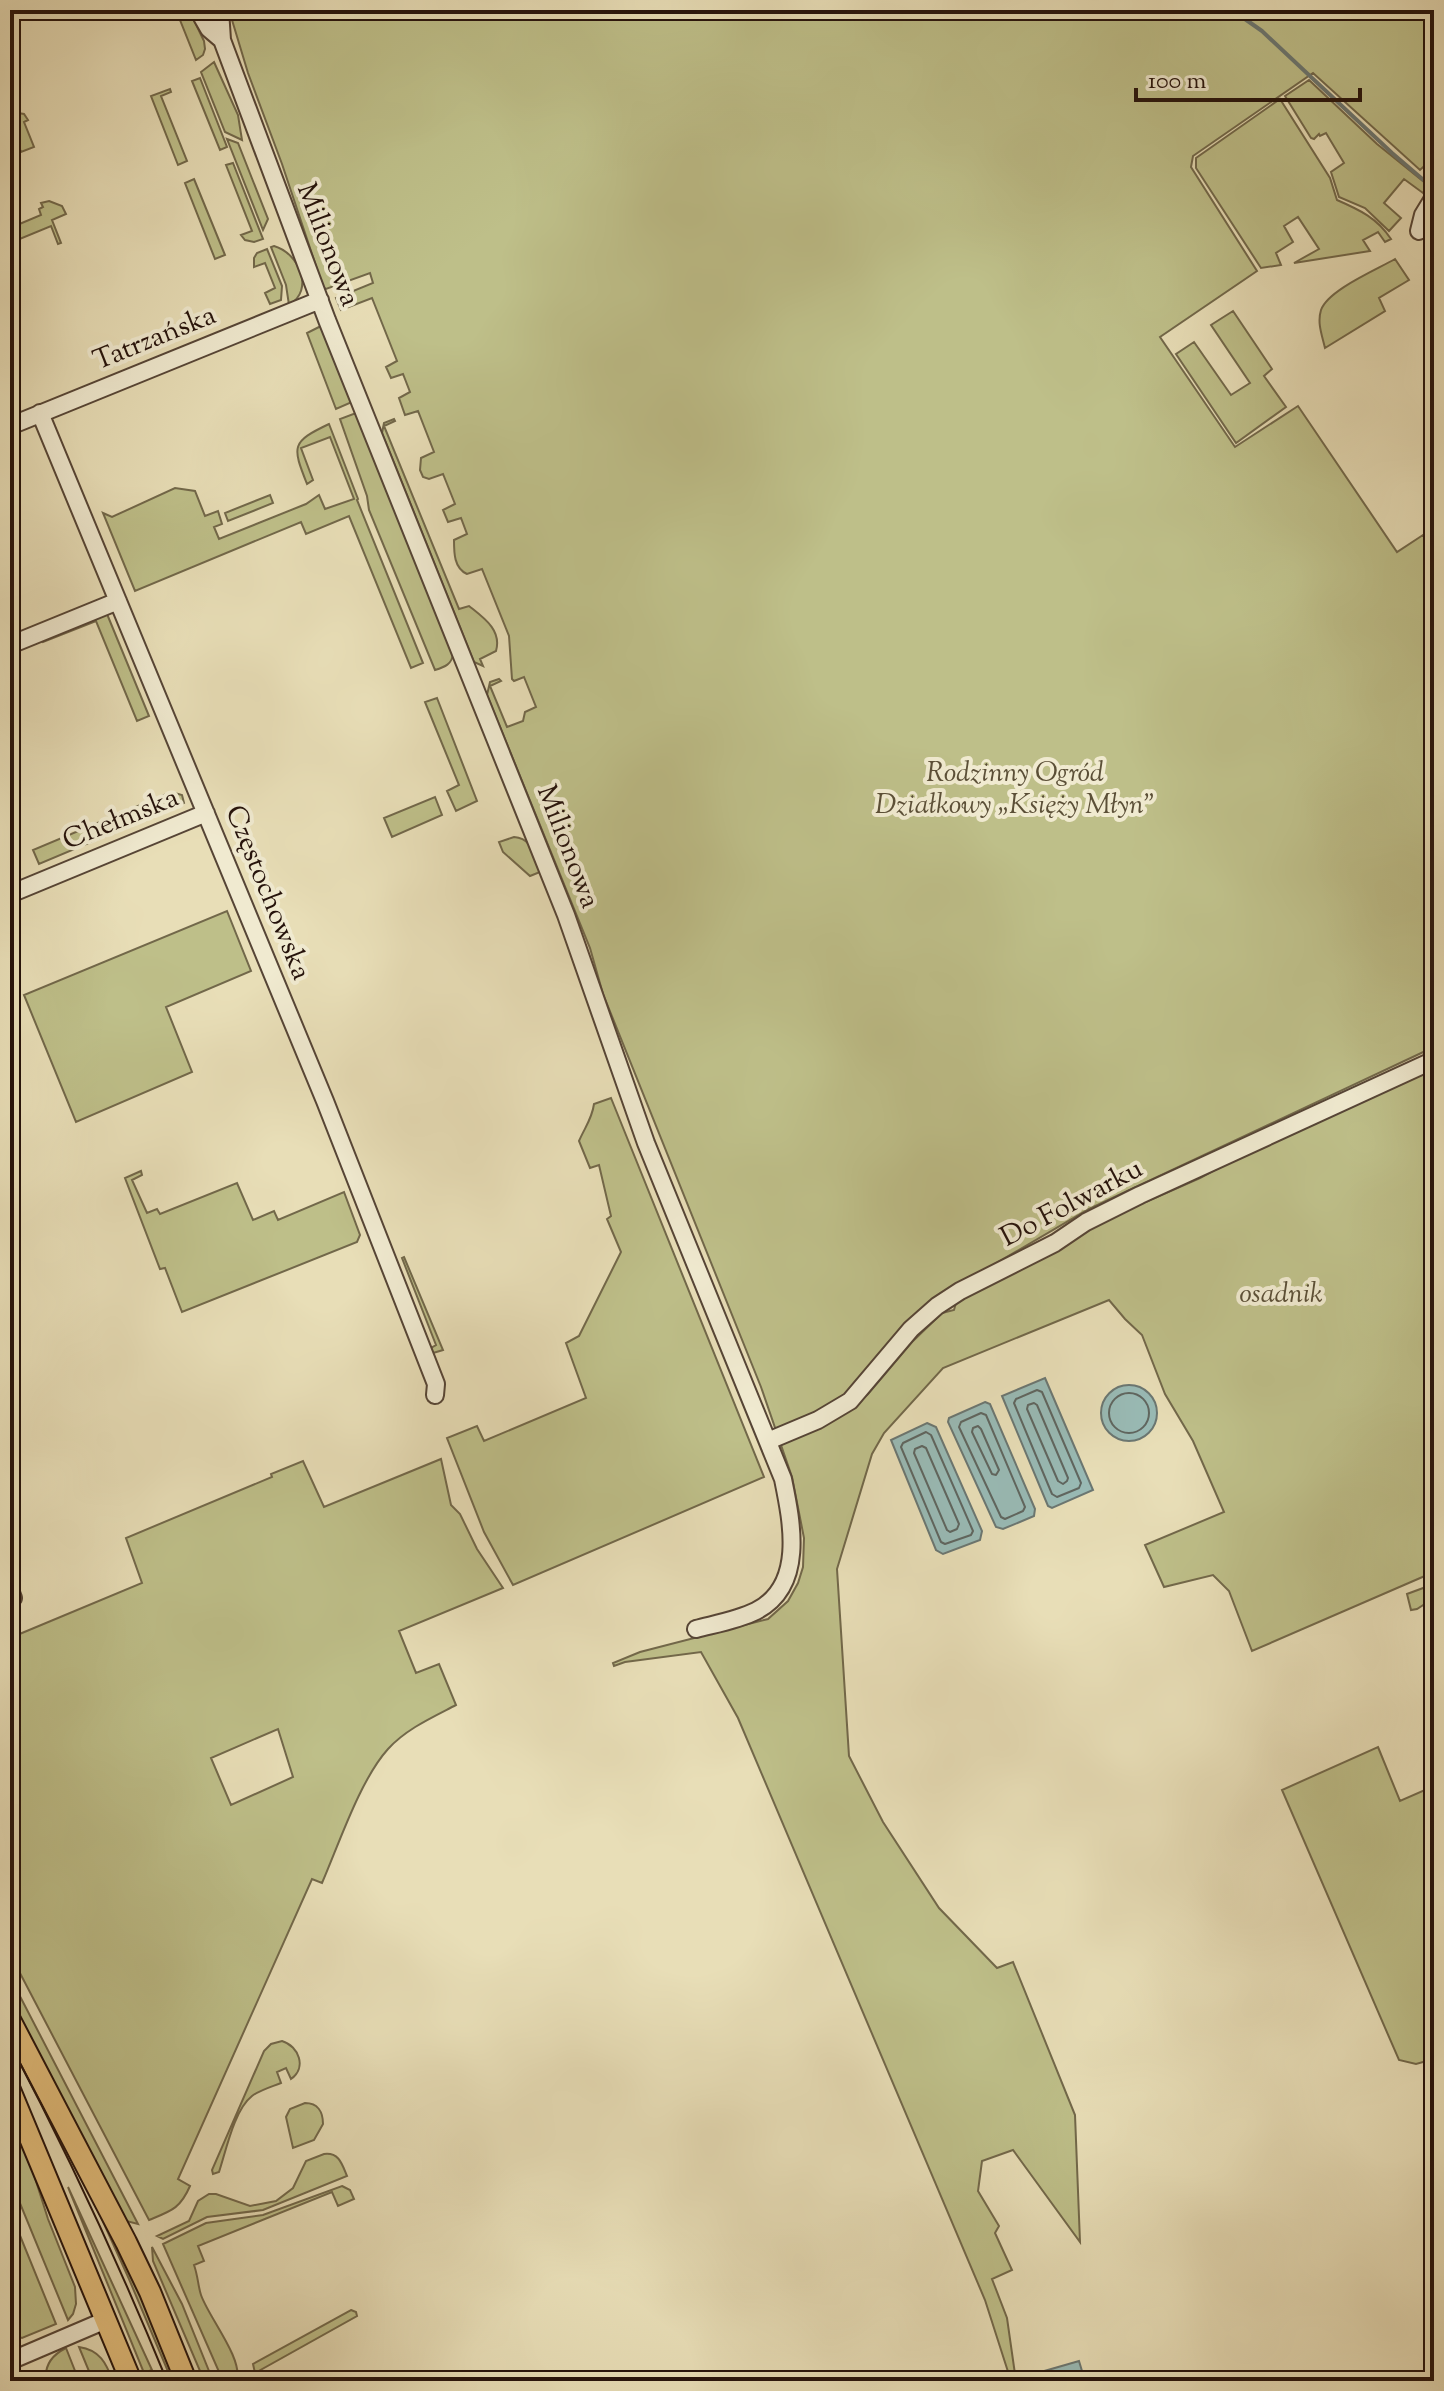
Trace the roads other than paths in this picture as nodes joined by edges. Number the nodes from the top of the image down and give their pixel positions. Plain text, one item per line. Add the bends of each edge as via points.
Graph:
1 (198, 10) edge
2 (220, 10) edge
3 (222, 40) junction
4 (1434, 198) edge
5 (1419, 231) dead end
6 (320, 300) junction
7 (40, 413) junction
8 (10, 425) edge
9 (118, 601) junction
10 (10, 645) edge
11 (206, 813) junction
12 (10, 894) edge
13 (1434, 1060) edge
14 (435, 1395) dead end
15 (768, 1441) junction
16 (696, 1629) dead end
17 (10, 2020) edge
18 (10, 2090) edge
19 (106, 2320) junction
20 (10, 2361) edge
21 (131, 2381) edge
22 (186, 2381) edge

1 - 3 street, Milionowa
2 - 3 street, Milionowa
3 - 6 street, Milionowa
4 - 5 street
6 - 7 street, Tatrzańska
6 - 15 street, Milionowa via 566,915 646,1143
7 - 8 street, Tatrzańska
7 - 9 street, Częstochowska
9 - 10 street
9 - 11 street, Częstochowska
11 - 12 street, Chełmska
11 - 14 street, Częstochowska via 391,1266 436,1384
13 - 15 street, Do Folwarku via 1140,1195 960,1291 911,1329 843,1407
15 - 16 street, Milionowa via 789,1510 792,1540 786,1579 759,1609
17 - 22 main road via 126,2242
18 - 19 main road
19 - 20 street
19 - 21 main road

